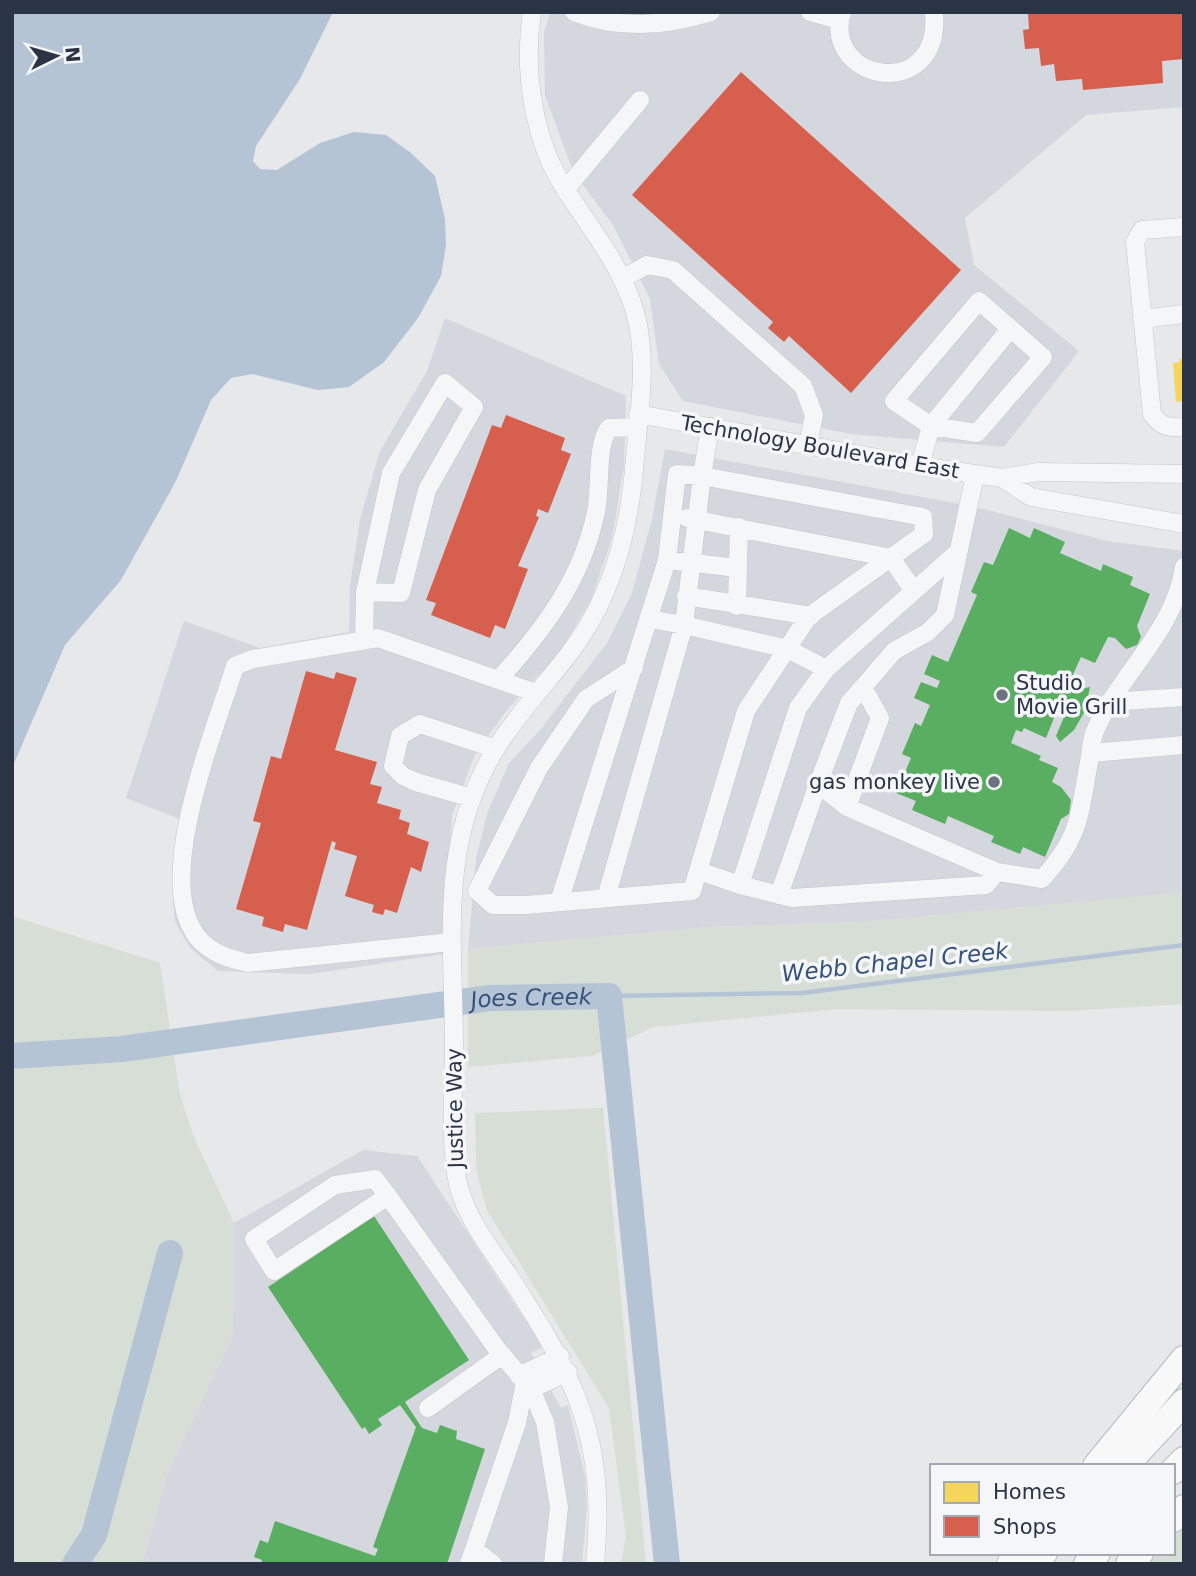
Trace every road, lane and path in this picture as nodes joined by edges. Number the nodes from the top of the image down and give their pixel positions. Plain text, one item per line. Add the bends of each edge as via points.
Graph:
1 (532, 12) edge
2 (574, 12) edge
3 (710, 12) edge
4 (810, 12) edge
5 (934, 12) edge
6 (841, 16) edge
7 (640, 100) dead end
8 (565, 190) junction
9 (1184, 227) edge
10 (622, 279) junction
11 (1184, 314) edge
12 (1142, 319) junction
13 (1010, 329) junction
14 (638, 420) junction
15 (931, 426) junction
16 (710, 427) junction
17 (1184, 427) edge
18 (808, 445) junction
19 (920, 466) junction
20 (1184, 474) edge
21 (975, 475) junction
22 (702, 476) junction
23 (1002, 478) junction
24 (673, 518) junction
25 (698, 518) junction
26 (1184, 524) edge
27 (739, 527) junction
28 (587, 546) junction
29 (959, 551) junction
30 (619, 553) junction
31 (891, 558) junction
32 (667, 560) junction
33 (692, 563) junction
34 (1184, 567) edge
35 (738, 568) junction
36 (914, 591) junction
37 (365, 592) junction
38 (687, 596) junction
39 (737, 606) junction
40 (811, 616) junction
41 (649, 619) junction
42 (684, 625) junction
43 (365, 639) junction
44 (788, 649) junction
45 (634, 668) junction
46 (826, 669) junction
47 (498, 680) junction
48 (863, 687) junction
49 (536, 693) junction
50 (1184, 697) edge
51 (1110, 702) junction
52 (1184, 745) edge
53 (496, 749) junction
54 (1091, 754) junction
55 (818, 785) junction
56 (472, 798) junction
57 (847, 807) junction
58 (699, 871) junction
59 (997, 872) junction
60 (740, 885) junction
61 (779, 895) junction
62 (606, 898) junction
63 (559, 902) junction
64 (452, 951) junction
65 (388, 1196) junction
66 (502, 1355) junction
67 (1184, 1359) edge
68 (564, 1364) junction
69 (525, 1382) junction
70 (1184, 1402) edge
71 (428, 1408) dead end
72 (1098, 1464) edge
73 (1127, 1464) edge
74 (471, 1557) edge
75 (493, 1564) edge
76 (554, 1564) edge
77 (595, 1564) edge

1 - 8 street, Justice Way via 528,52 532,94 540,130
2 - 3 street via 627,26
4 - 6 street
5 - 6 street via 936,31 930,49 918,64 892,73 865,69 850,56 842,39
7 - 8 street
8 - 10 street, Justice Way
9 - 12 street via 1142,230 1135,242
10 - 14 street, Justice Way via 635,314 642,360
10 - 18 street via 647,265 665,266 743,333 807,393 814,415
11 - 12 street
12 - 17 street via 1152,414 1157,423 1169,428
13 - 15 street
13 - 15 street via 1043,357 977,433
13 - 15 street via 979,301 894,401
14 - 16 street, Technology Boulevard East
14 - 28 street via 609,428 602,436 601,477
14 - 30 street, Justice Way via 630,510
15 - 19 street
16 - 18 street, Technology Boulevard East
16 - 22 street
18 - 19 street, Technology Boulevard East
19 - 21 street, Technology Boulevard East
20 - 23 street, Technology Boulevard East via 1038,472
21 - 23 street, Technology Boulevard East
21 - 29 street
22 - 24 street via 677,474
22 - 25 street
22 - 31 street via 923,517 924,534
23 - 26 street, Technology Boulevard East via 1031,497
24 - 25 street
24 - 32 street
25 - 27 street
25 - 33 street
27 - 31 street
27 - 35 street
28 - 30 street
28 - 47 street via 566,596 536,639
29 - 36 street
29 - 48 street via 945,615 928,632 894,651
30 - 49 street, Justice Way via 590,623
31 - 36 street
31 - 40 street
32 - 33 street
32 - 41 street
33 - 35 street
33 - 38 street
34 - 51 street via 1177,594 1149,649
35 - 39 street
36 - 46 street
37 - 37 street via 391,473 446,383 474,407 426,490 401,593
37 - 43 street
38 - 39 street
38 - 42 street
39 - 40 street
40 - 44 street
41 - 42 street
41 - 45 street
42 - 44 street
42 - 62 street
43 - 47 street via 388,640
43 - 64 street via 235,666 186,821 183,908 192,930 207,947 248,963
44 - 46 street
44 - 58 street via 746,711
45 - 63 street
45 - 63 street via 586,699 539,768 477,891 493,905
46 - 60 street via 798,708
47 - 49 street
48 - 55 street via 849,703
48 - 57 street via 880,718
49 - 53 street, Justice Way
50 - 51 street
51 - 54 street via 1093,734
52 - 54 street
53 - 56 street, Justice Way
53 - 56 street via 420,724 400,736 393,766 403,776
54 - 59 street via 1077,826 1066,854 1042,879
55 - 57 street
55 - 61 street
56 - 64 street, Justice Way via 453,870
57 - 59 street
58 - 60 street
58 - 62 street via 692,891
59 - 61 street via 986,885 882,894
60 - 61 street
62 - 63 street
64 - 68 street, Justice Way via 456,1174 472,1220
65 - 65 street via 274,1271 254,1239 335,1185 375,1179
65 - 66 street
66 - 69 street
66 - 71 street
67 - 72 highway
68 - 69 street
68 - 77 street, Justice Way via 589,1436 596,1475
69 - 74 street via 517,1423
69 - 76 street via 545,1422 559,1507
70 - 73 highway
74 - 75 street

